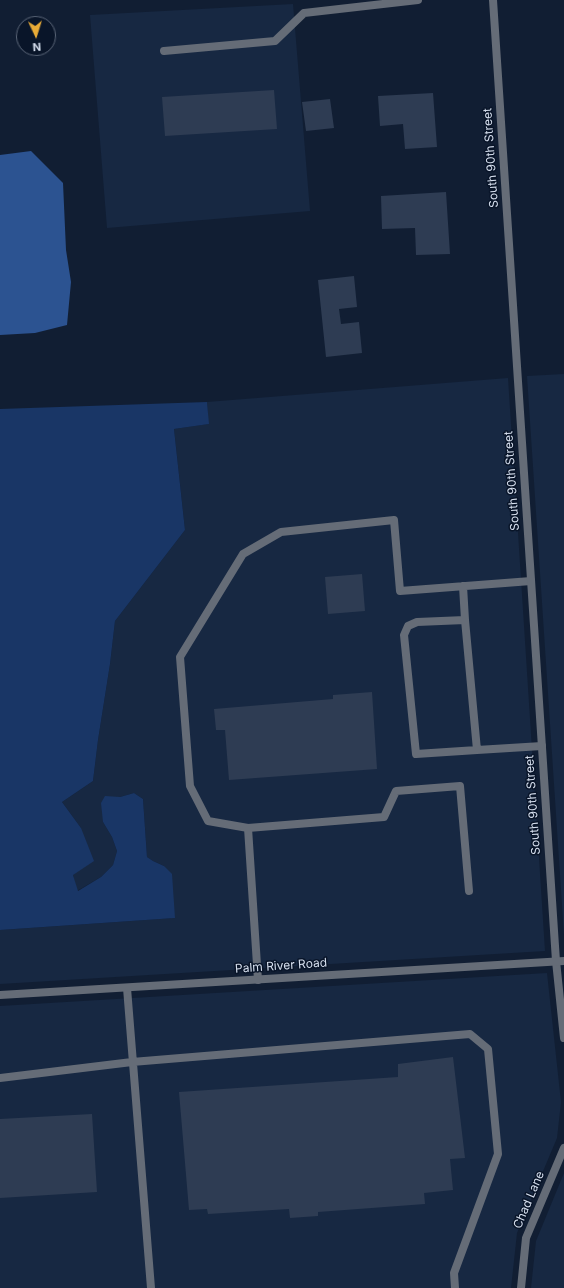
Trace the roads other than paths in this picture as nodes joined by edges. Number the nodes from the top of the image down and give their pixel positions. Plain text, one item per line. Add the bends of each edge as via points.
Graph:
1 (418, 0) edge
2 (492, 0) edge
3 (164, 52) dead end
4 (531, 581) junction
5 (463, 586) junction
6 (465, 620) junction
7 (542, 746) junction
8 (477, 750) junction
9 (248, 828) junction
10 (469, 891) dead end
11 (560, 961) edge
12 (258, 980) junction
13 (127, 988) junction
14 (0, 995) edge
15 (564, 1038) edge
16 (132, 1062) junction
17 (0, 1078) edge
18 (564, 1148) edge
19 (151, 1288) edge
20 (455, 1288) edge
21 (521, 1288) edge

1 - 3 street via 304,13 275,41
2 - 4 street, South 90th Street
4 - 5 street
4 - 7 street, South 90th Street
5 - 6 street
5 - 9 street via 400,591 394,520 281,532 243,554 180,657 190,786 208,821
6 - 8 street
6 - 8 street via 417,622 408,626 404,635 416,754
7 - 8 street
7 - 11 street, South 90th Street
9 - 10 street via 384,817 396,791 460,786
9 - 12 street
11 - 12 street, Palm River Road
11 - 15 street
12 - 13 street, Palm River Road
13 - 14 street, Palm River Road
13 - 16 street
16 - 17 street
16 - 19 street
16 - 20 street via 470,1034 488,1049 498,1154 454,1273
18 - 21 street, Chad Lane via 526,1238

